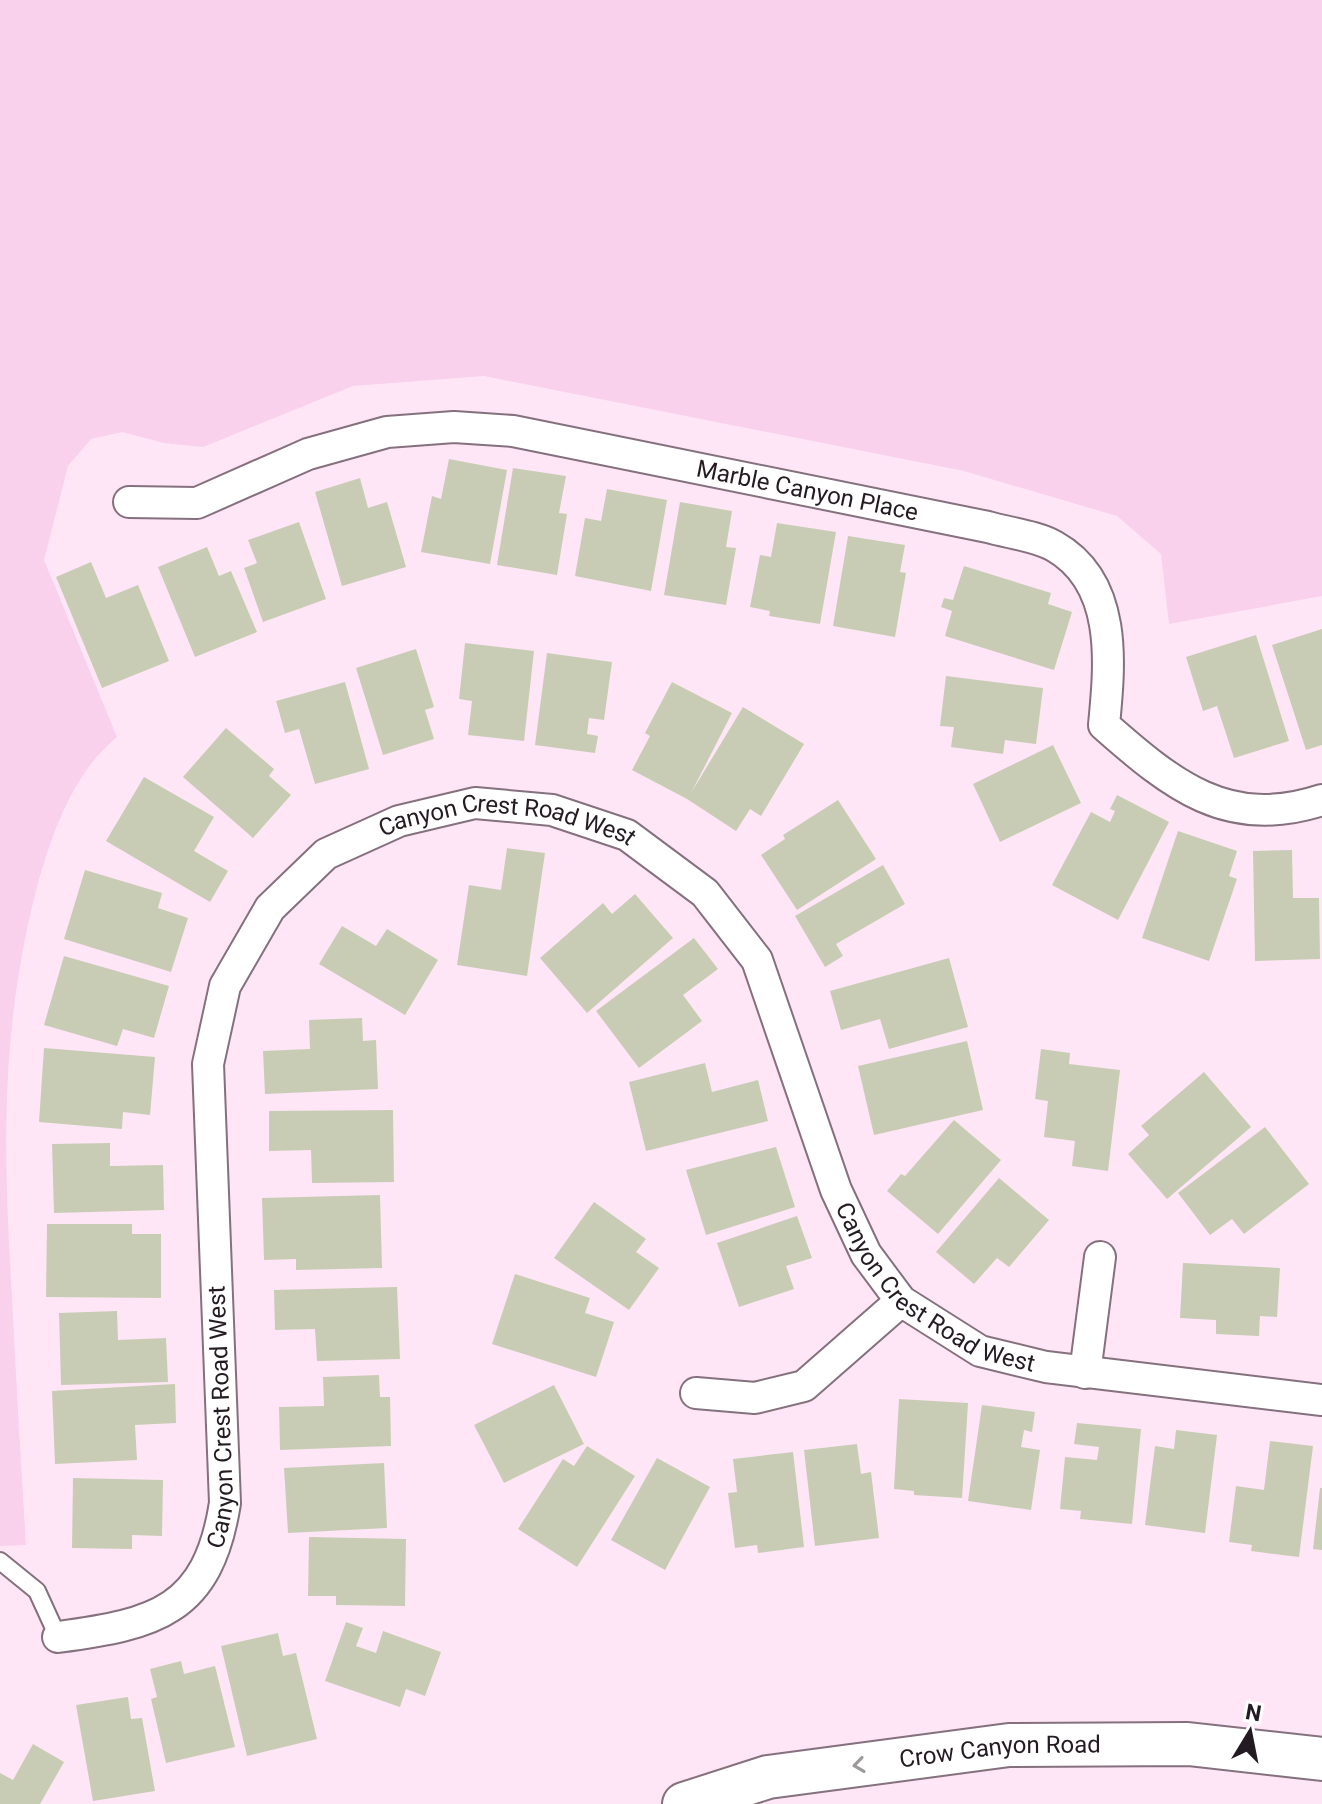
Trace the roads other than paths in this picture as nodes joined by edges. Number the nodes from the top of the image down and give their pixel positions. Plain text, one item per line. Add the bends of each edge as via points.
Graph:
1 (129, 502) dead end
2 (1322, 800) edge
3 (1100, 1257) dead end
4 (901, 1301) junction
5 (1085, 1373) junction
6 (696, 1393) dead end
7 (1322, 1400) edge
8 (0, 1561) edge
9 (58, 1637) joint
10 (1322, 1759) edge
11 (684, 1804) edge

1 - 2 street, Marble Canyon Place via 197,503 308,454 387,432 454,427 513,431 988,527 1053,545 1084,570 1100,598 1107,640 1104,725 1127,746 1208,802 1257,811
3 - 5 street
4 - 5 street, Canyon Crest Road West via 980,1351
4 - 6 street via 804,1386 755,1398
4 - 9 street, Canyon Crest Road West via 866,1254 836,1190 757,960 705,893 627,835 552,810 475,803 399,821 326,854 270,908 225,986 208,1064 225,1503 220,1537 201,1580 165,1612 125,1628
5 - 7 street, Canyon Crest Road West
8 - 9 lane via 37,1591
10 -> 11 main road, Crow Canyon Road via 1188,1744 1009,1745 768,1777

